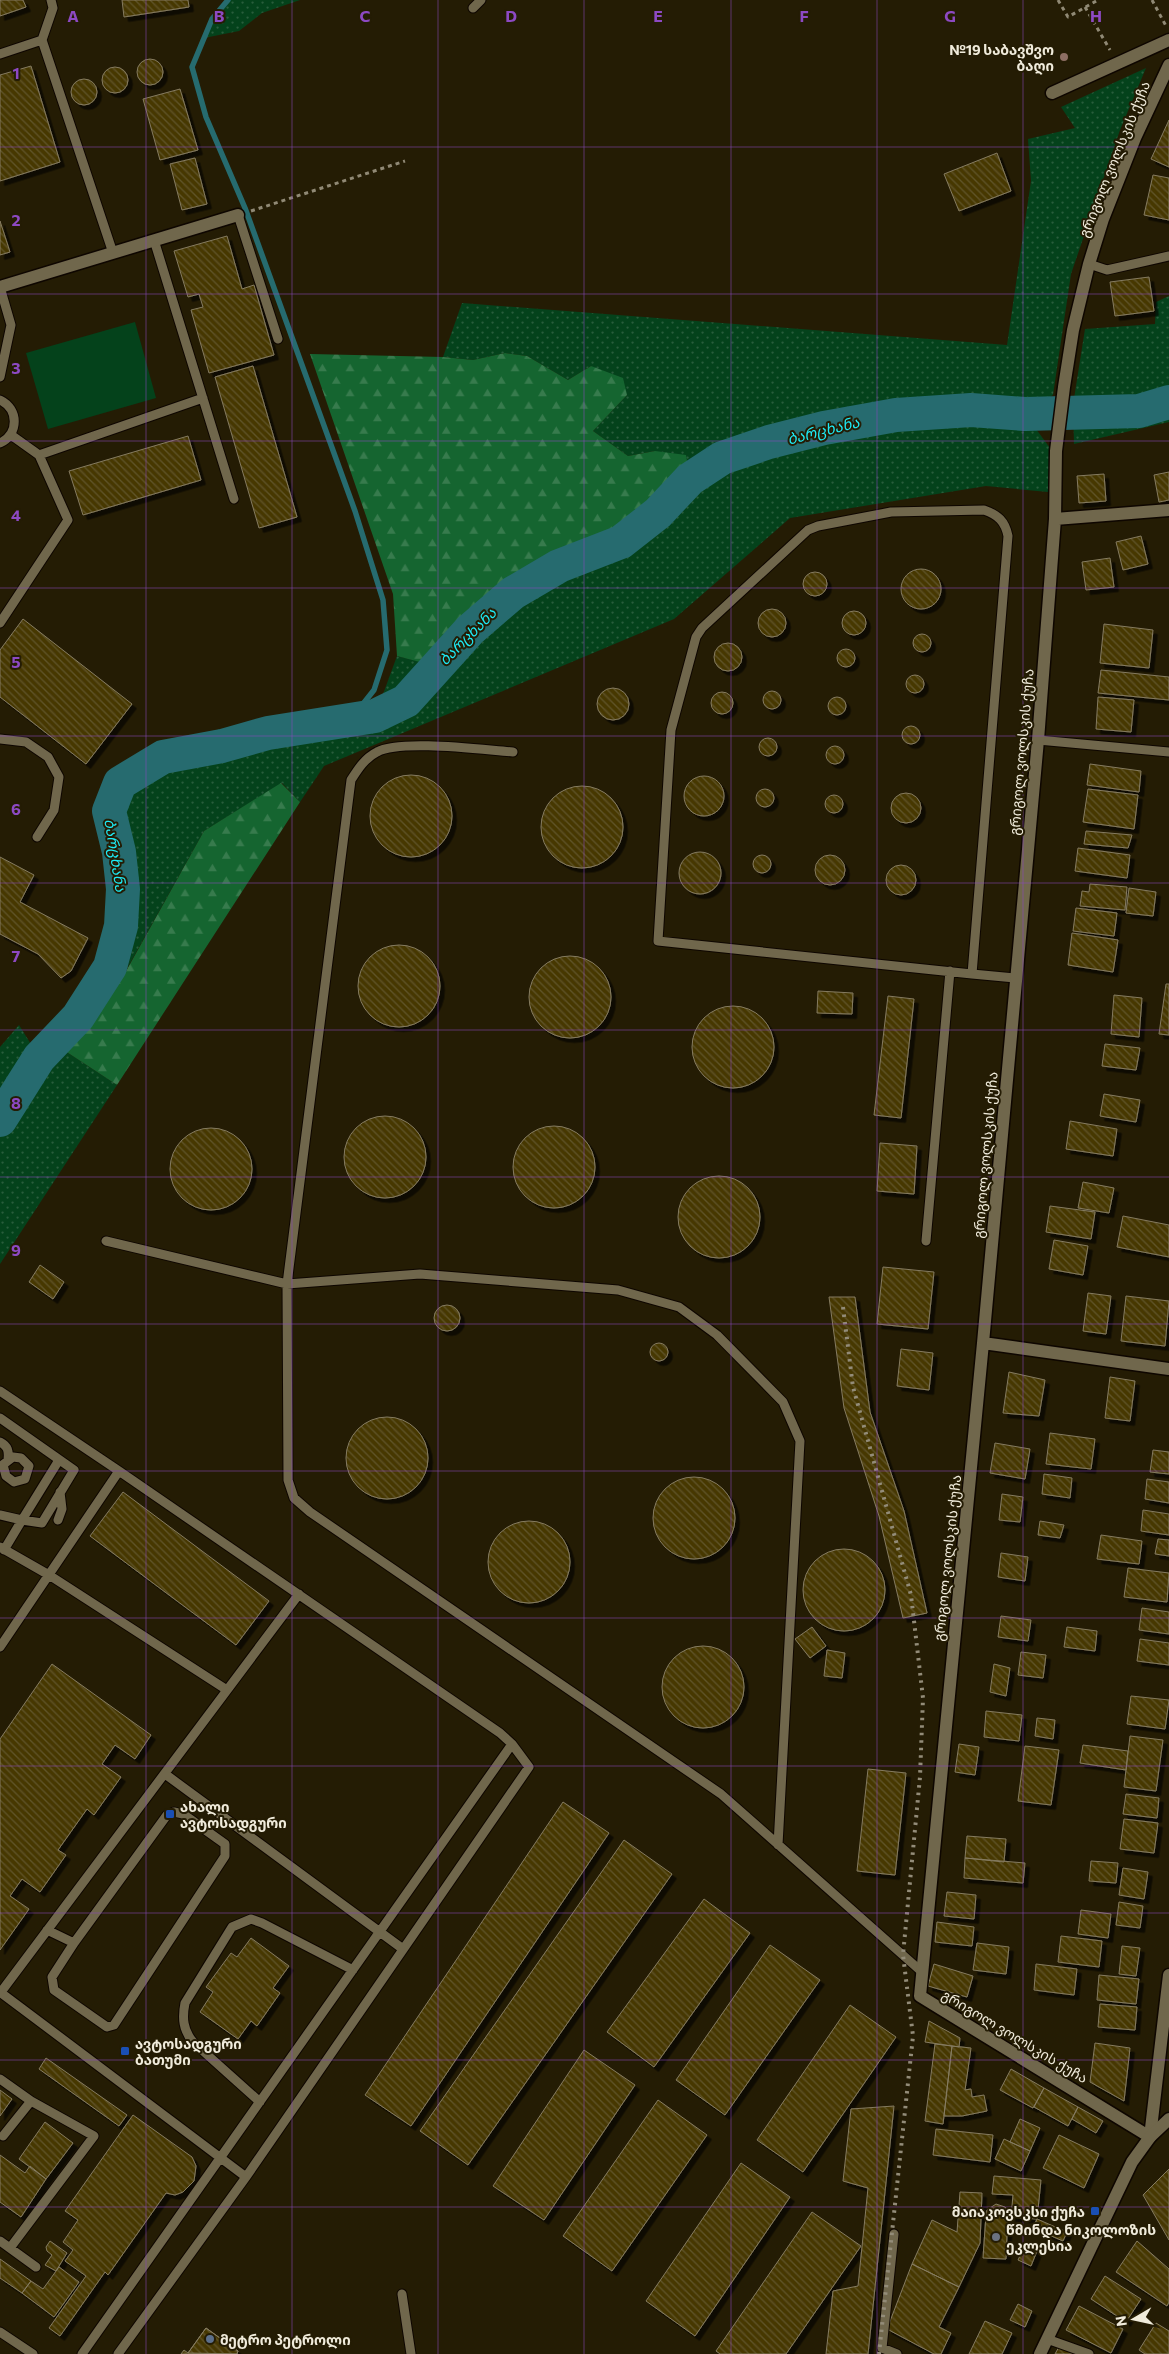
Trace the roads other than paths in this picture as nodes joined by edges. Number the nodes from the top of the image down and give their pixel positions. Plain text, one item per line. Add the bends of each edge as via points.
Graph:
1 (51, 0) edge
2 (481, 0) edge
3 (473, 8) dead end
4 (42, 40) junction
5 (1169, 40) edge
6 (0, 54) edge
7 (1169, 65) edge
8 (1052, 93) dead end
9 (238, 215) joint
10 (154, 240) junction
11 (113, 253) junction
12 (1169, 256) edge
13 (1089, 264) junction
14 (0, 287) edge
15 (278, 339) dead end
16 (0, 377) edge
17 (203, 398) junction
18 (0, 400) edge
19 (10, 435) junction
20 (0, 443) edge
21 (39, 454) junction
22 (234, 499) dead end
23 (1169, 510) edge
24 (1055, 518) junction
25 (0, 623) edge
26 (0, 739) edge
27 (1038, 740) junction
28 (513, 752) dead end
29 (1169, 752) edge
30 (37, 838) dead end
31 (950, 972) junction
32 (972, 974) junction
33 (1015, 978) junction
34 (106, 1240) dead end
35 (926, 1241) dead end
36 (287, 1284) junction
37 (983, 1343) junction
38 (1169, 1369) edge
39 (0, 1391) edge
40 (0, 1418) edge
41 (0, 1442) edge
42 (59, 1460) junction
43 (4, 1464) edge
44 (119, 1471) junction
45 (60, 1492) junction
46 (0, 1515) edge
47 (22, 1520) junction
48 (58, 1520) dead end
49 (2, 1548) edge
50 (49, 1575) junction
51 (298, 1594) junction
52 (0, 1647) edge
53 (227, 1690) junction
54 (512, 1744) junction
55 (165, 1774) junction
56 (778, 1845) junction
57 (47, 1930) junction
58 (380, 1932) junction
59 (74, 1943) junction
60 (403, 1949) junction
61 (353, 1970) junction
62 (922, 1972) junction
63 (1169, 1975) edge
64 (0, 1992) edge
65 (0, 2079) edge
66 (31, 2101) junction
67 (260, 2102) junction
68 (1169, 2119) edge
69 (3, 2136) dead end
70 (1150, 2137) junction
71 (221, 2158) junction
72 (246, 2177) junction
73 (894, 2234) dead end
74 (0, 2241) edge
75 (10, 2248) junction
76 (36, 2268) dead end
77 (402, 2294) dead end
78 (0, 2332) edge
79 (1048, 2339) junction
80 (33, 2354) edge
81 (82, 2354) edge
82 (118, 2354) edge
83 (411, 2354) edge
84 (897, 2354) edge
85 (1040, 2354) edge
86 (1089, 2354) edge

1 - 4 lane via 53,8
2 - 3 lane
4 - 6 lane
4 - 11 lane
5 - 8 street
7 - 13 street, გრიგოლ ვოლსკის ქუჩა via 1135,138
9 - 10 street
9 - 15 lane
10 - 11 street
10 - 17 lane
11 - 14 street
12 - 13 lane via 1106,270
13 - 24 street, გრიგოლ ვოლსკის ქუჩა via 1073,330 1064,387 1056,451
14 - 16 lane via 11,325
17 - 21 lane
17 - 22 lane
18 - 19 lane via 13,412 15,420
19 - 20 lane
19 - 21 lane
21 - 25 lane via 68,520
23 - 24 street
24 - 27 street, გრიგოლ ვოლსკის ქუჩა
26 - 30 lane via 26,742 48,757 59,777 54,810
27 - 29 lane
27 - 33 street, გრიგოლ ვოლსკის ქუჩა
28 - 36 lane via 420,745 378,751 361,764 351,780
31 - 32 lane
31 - 32 lane via 658,941 671,730 696,637 798,538 818,526 891,512 984,510 996,514 1006,525 1008,536
31 - 35 lane
32 - 33 lane
33 - 37 street, გრიგოლ ვოლსკის ქუჩა
34 - 36 lane
36 - 56 lane via 288,1480 294,1498 721,1794
36 - 56 lane via 420,1274 618,1290 678,1307 717,1335 783,1402 800,1441
37 - 38 street
37 - 62 street, გრიგოლ ვოლსკის ქუჩა
39 - 44 lane
40 - 42 lane
41 - 43 lane via 9,1451
42 - 45 lane via 74,1470
42 - 47 lane
44 - 50 lane
44 - 51 lane
45 - 47 lane via 42,1523
45 - 48 lane via 62,1509
46 - 47 lane
47 - 49 lane
49 - 50 lane
50 - 52 lane
50 - 53 lane
51 - 53 lane
51 - 54 lane
53 - 55 lane
54 - 58 lane
54 - 60 lane via 529,1768
55 - 57 lane
55 - 58 lane
56 - 62 lane
57 - 59 lane
57 - 64 lane
58 - 60 lane
58 - 61 lane
59 - 59 lane via 52,1977 54,1990 106,2028 114,2025 224,1856 225,1844 183,1814 174,1812 167,1815
60 - 72 lane
61 - 67 lane
61 - 67 lane via 251,1919 232,1927 185,2003 184,2026 194,2042
62 - 70 street, გრიგოლ ვოლსკის ქუჩა via 920,1996
63 - 70 street
64 - 71 lane
65 - 66 lane
66 - 69 lane
66 - 75 lane via 94,2136
67 - 71 lane
68 - 70 street
70 - 79 street via 1132,2162
71 - 72 lane
71 - 81 lane
72 - 82 lane
73 - 84 lane via 882,2348
74 - 75 lane
75 - 76 lane
77 - 83 lane
78 - 80 lane
79 - 85 street
79 - 86 lane

